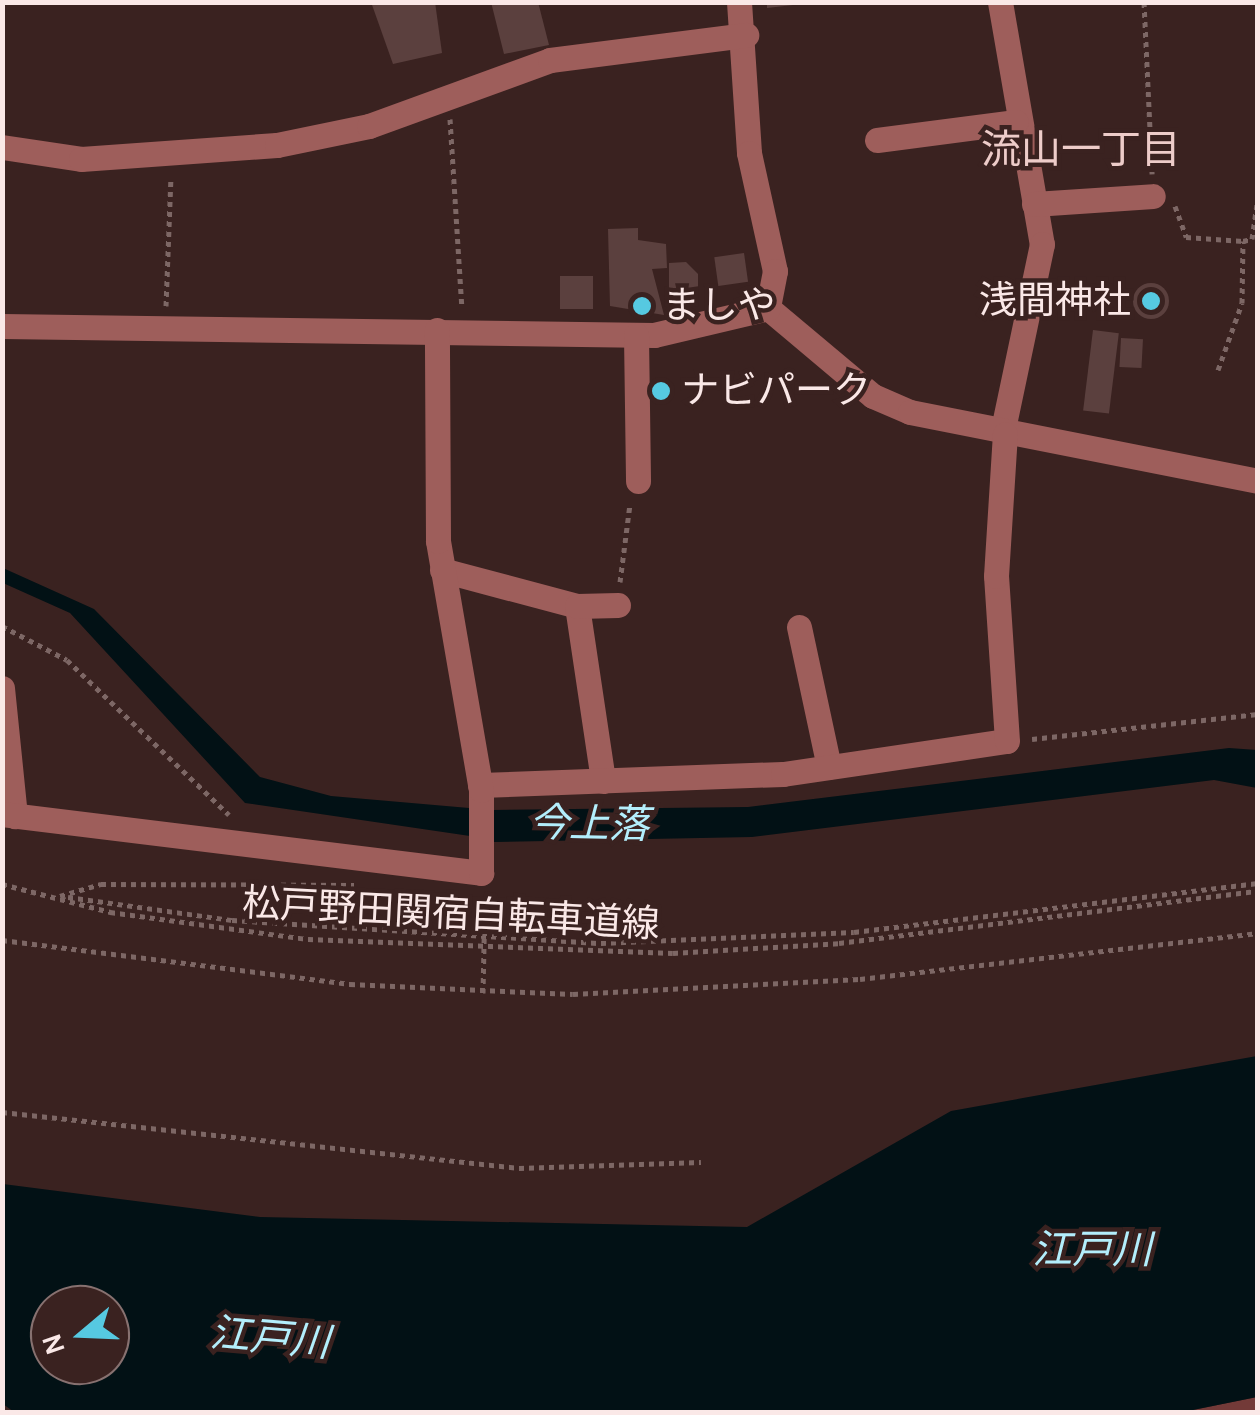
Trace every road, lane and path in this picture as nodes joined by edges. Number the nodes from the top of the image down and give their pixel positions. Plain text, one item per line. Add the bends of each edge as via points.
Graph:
1 (740, 2) edge
2 (1000, 2) edge
3 (1144, 2) edge
4 (746, 34) junction
5 (448, 95) junction
6 (1016, 122) junction
7 (876, 140) dead end
8 (2, 147) edge
9 (171, 158) junction
10 (1153, 196) junction
11 (1258, 197) edge
12 (1034, 204) junction
13 (1243, 241) junction
14 (768, 308) junction
15 (166, 324) junction
16 (2, 326) edge
17 (450, 331) junction
18 (636, 334) junction
19 (1218, 370) dead end
20 (1004, 434) junction
21 (638, 480) joint
22 (1258, 481) edge
23 (442, 570) junction
24 (618, 605) joint
25 (576, 606) junction
26 (2, 626) edge
27 (799, 626) dead end
28 (2, 688) edge
29 (1258, 714) edge
30 (1007, 741) junction
31 (829, 767) junction
32 (604, 781) junction
33 (481, 787) junction
34 (9, 815) edge
35 (239, 822) dead end
36 (396, 868) junction
37 (1258, 883) edge
38 (2, 887) edge
39 (1258, 892) edge
40 (60, 896) junction
41 (486, 902) dead end
42 (1258, 933) edge
43 (484, 937) junction
44 (2, 940) edge
45 (483, 951) junction
46 (483, 993) junction
47 (2, 1112) edge
48 (700, 1162) dead end

1 - 4 street
2 - 6 street
3 - 10 path
4 - 5 street via 550,60
4 - 14 street via 749,153 775,271
5 - 9 street via 344,134
5 - 17 path
6 - 7 street
6 - 12 street
8 - 9 street via 81,159
9 - 15 path
10 - 12 street
10 - 13 path via 1172,196 1186,237
11 - 13 path via 1252,239
12 - 20 street via 1042,262
13 - 19 path via 1242,303
14 - 18 street
14 - 20 street via 873,396
15 - 16 street
15 - 17 street
17 - 18 street
17 - 23 street
18 - 21 street
20 - 22 street
20 - 30 street via 996,576
21 - 24 path
23 - 25 street
23 - 33 street
24 - 25 street
25 - 32 street
26 - 35 path via 66,660
27 - 31 street
28 - 34 street
29 - 30 path
30 - 31 street
31 - 32 street
32 - 33 street
33 - 36 street via 481,861
34 - 36 street
36 - 40 path via 368,883 319,889 101,884
37 - 43 path via 854,932 601,943
38 - 40 path, 松戸野田関宿自転車道線
39 - 45 path, 松戸野田関宿自転車道線 via 839,943
40 - 43 path via 232,920
40 - 45 path, 松戸野田関宿自転車道線 via 195,926
41 - 43 path
42 - 46 path via 860,979
43 - 45 path
44 - 46 path via 175,966
45 - 46 path
47 - 48 path via 519,1168

